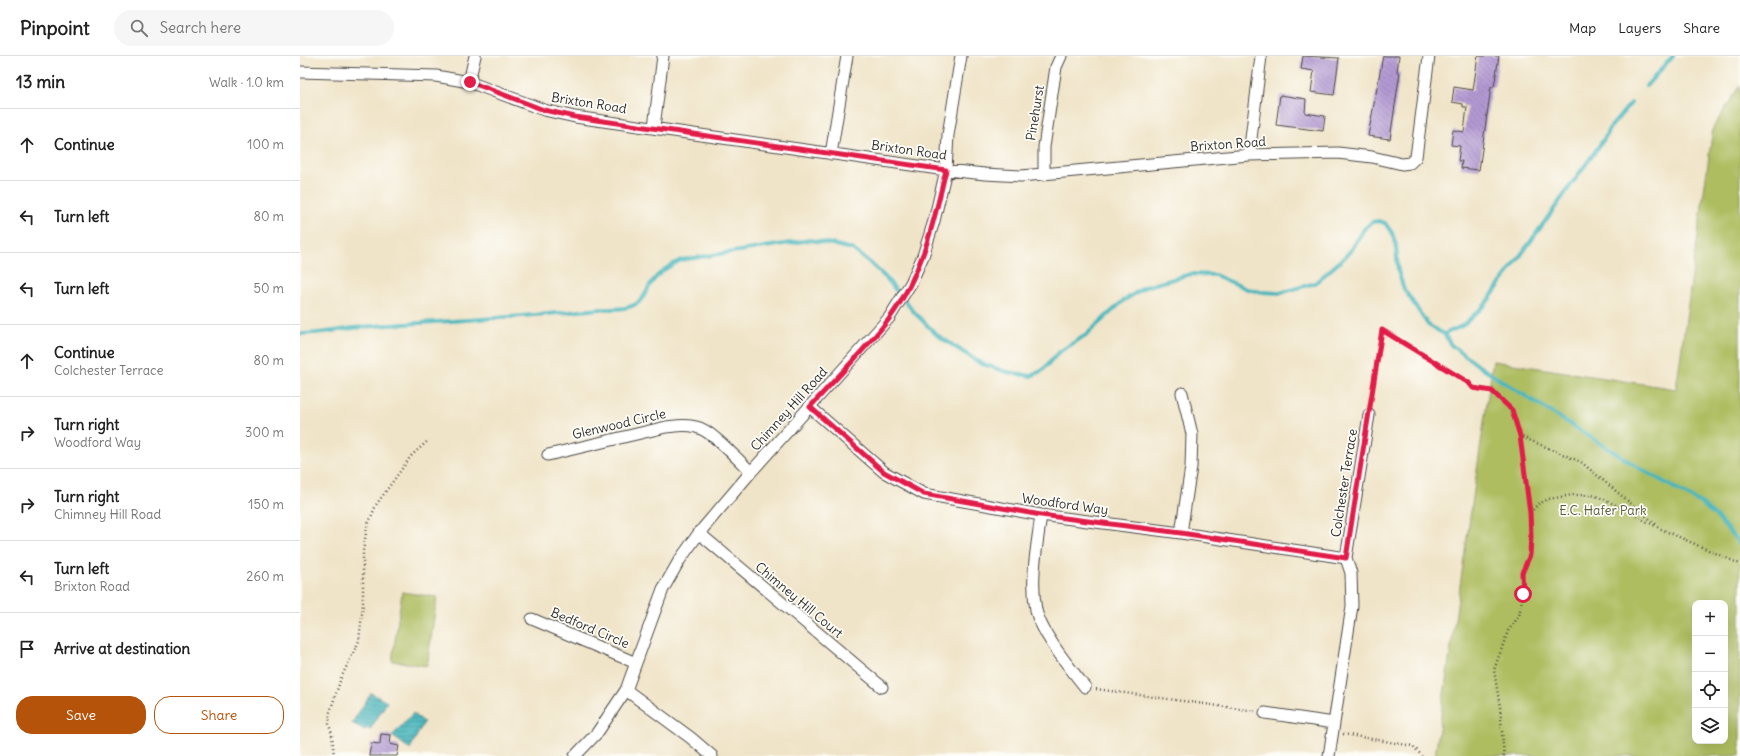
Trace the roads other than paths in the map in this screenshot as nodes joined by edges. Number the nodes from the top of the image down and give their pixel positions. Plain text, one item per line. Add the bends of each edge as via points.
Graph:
1 (475, 56) edge
2 (663, 56) edge
3 (847, 56) edge
4 (961, 56) edge
5 (1061, 56) edge
6 (1261, 56) edge
7 (1429, 56) edge
8 (300, 72) edge
9 (470, 82) junction
10 (654, 127) junction
11 (831, 154) junction
12 (1249, 155) junction
13 (946, 170) junction
14 (1044, 175) junction
15 (1182, 393) dead end
16 (810, 407) junction
17 (1369, 415) road end
18 (548, 455) dead end
19 (751, 472) junction
20 (1041, 515) junction
21 (699, 533) junction
22 (1181, 533) junction
23 (1346, 558) junction
24 (532, 619) dead end
25 (636, 663) junction
26 (882, 687) dead end
27 (1085, 687) road end
28 (626, 690) junction
29 (1265, 713) road end
30 (1333, 728) junction
31 (575, 756) edge
32 (712, 756) edge
33 (1329, 756) edge

1 - 9 street
2 - 10 street
3 - 11 street
4 - 13 street, Chimney Hill Road via 948,135
5 - 14 street, Pinehurst via 1056,67 1044,147
6 - 12 street
7 - 12 street, Brixton Road via 1416,157 1410,163 1402,164 1338,153
8 - 9 street, Brixton Road via 436,76
9 - 10 street, Brixton Road via 544,110 575,117
10 - 11 street, Brixton Road
11 - 13 street, Brixton Road
12 - 14 street, Brixton Road
13 - 14 street, Brixton Road via 985,174
13 - 16 street, Chimney Hill Road via 934,221 923,256 911,282 889,318
15 - 22 street via 1192,434 1191,467
16 - 19 street, Chimney Hill Road
16 - 20 street, Woodford Way via 884,472 924,494
17 - 23 street, Colchester Terrace
18 - 19 street, Glenwood Circle via 684,425 698,427 717,440
19 - 21 street, Chimney Hill Road
20 - 22 street, Woodford Way
20 - 27 street via 1033,578 1036,611 1048,636
21 - 25 street, Chimney Hill Road via 663,589
21 - 26 street, Chimney Hill Court
22 - 23 street, Woodford Way
23 - 30 street, Colchester Terrace via 1350,573 1352,606
24 - 25 street, Bedford Circle
25 - 28 street, Chimney Hill Road
28 - 31 street, Chimney Hill Road via 597,733
28 - 32 street
29 - 30 street
30 - 33 street, Colchester Terrace

